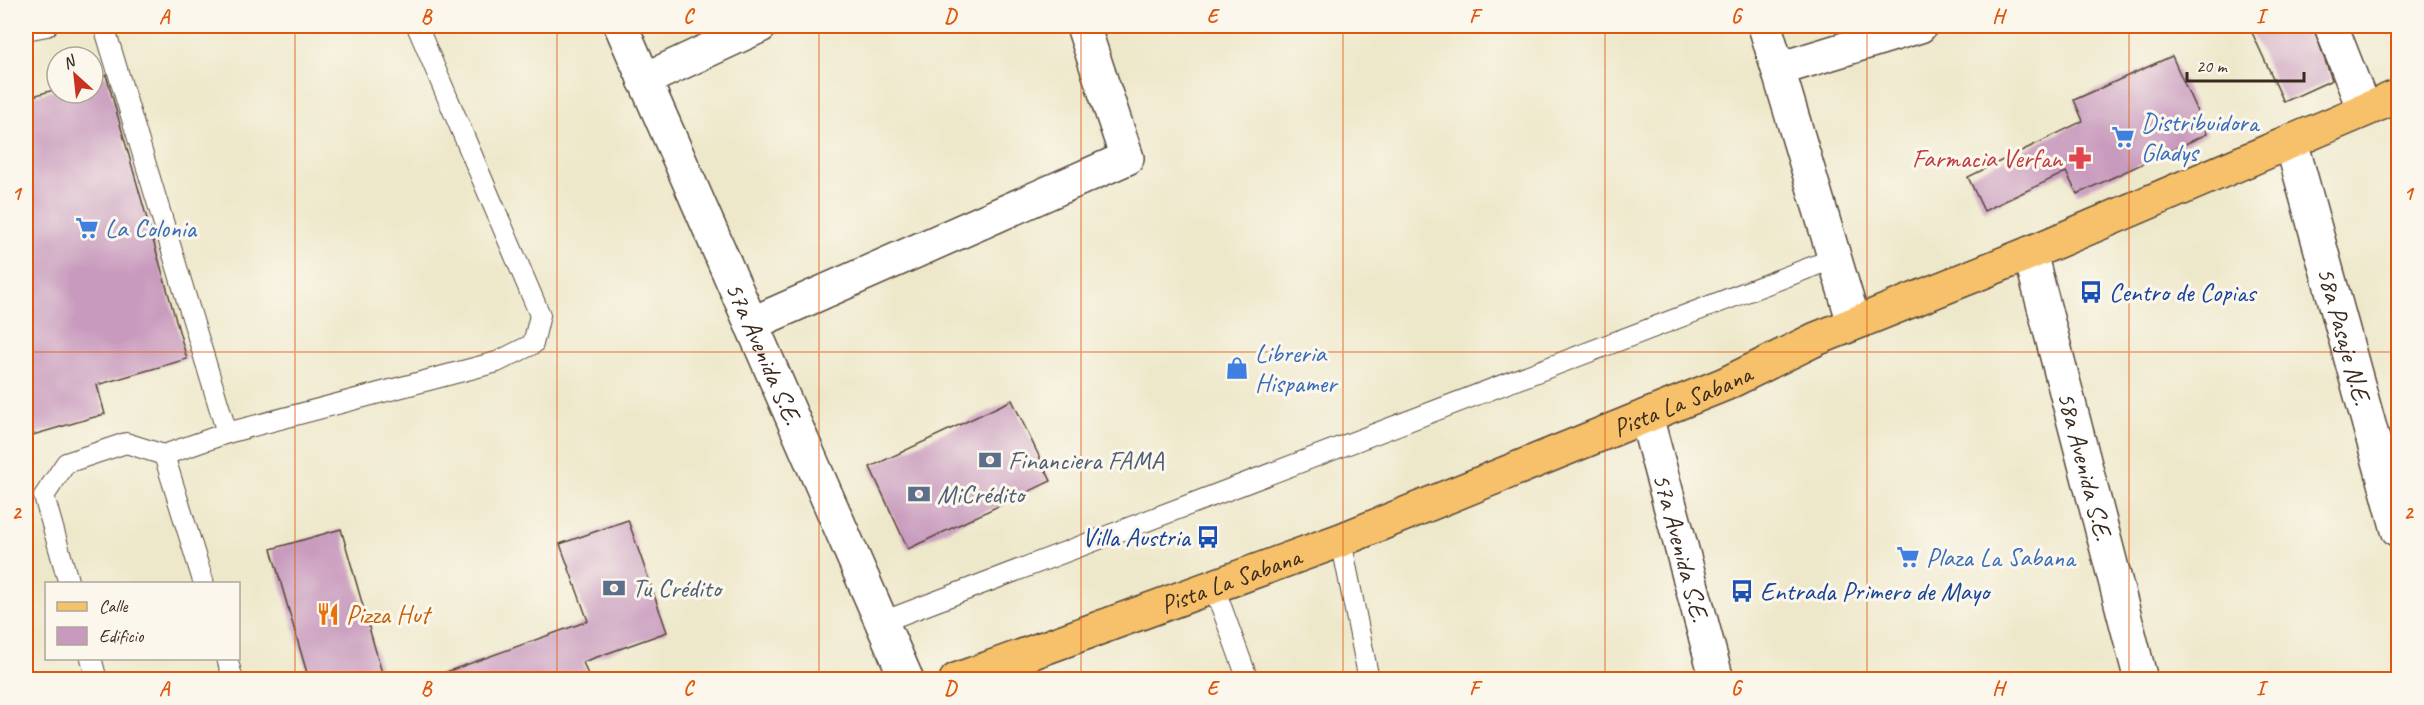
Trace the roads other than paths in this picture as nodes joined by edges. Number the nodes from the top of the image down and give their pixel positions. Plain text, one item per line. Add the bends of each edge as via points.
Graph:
1 (47, 26) edge
2 (104, 26) edge
3 (417, 26) edge
4 (621, 26) edge
5 (760, 26) edge
6 (1083, 26) edge
7 (1765, 26) edge
8 (1920, 26) edge
9 (2331, 26) edge
10 (26, 30) edge
11 (1779, 69) junction
12 (644, 80) junction
13 (2398, 96) edge
14 (2364, 110) junction
15 (2291, 141) junction
16 (2030, 253) junction
17 (1835, 258) junction
18 (1854, 323) junction
19 (752, 324) junction
20 (1646, 416) junction
21 (227, 433) junction
22 (164, 455) junction
23 (2398, 530) edge
24 (1341, 540) junction
25 (68, 582) edge
26 (203, 582) edge
27 (1214, 587) junction
28 (882, 622) junction
29 (92, 660) edge
30 (228, 660) edge
31 (97, 680) edge
32 (233, 680) edge
33 (907, 680) edge
34 (956, 680) edge
35 (1248, 680) edge
36 (1369, 680) edge
37 (1717, 680) edge
38 (2141, 680) edge

1 - 10 lane
2 - 21 lane
3 - 21 lane via 540,315 533,344 496,362
4 - 12 street, 57a Avenida S.E.
5 - 12 street
6 - 19 street via 1126,158
7 - 11 street
8 - 11 street
9 - 14 street
11 - 17 street
12 - 19 street, 57a Avenida S.E.
13 - 14 main road, Pista La Sabana
14 - 15 main road, Pista La Sabana
15 - 16 main road, Pista La Sabana
15 - 23 street, 58a Pasaje N.E.
16 - 18 main road, Pista La Sabana
16 - 38 street, 58a Avenida S.E.
17 - 18 street
17 - 28 lane
18 - 20 main road, Pista La Sabana via 1725,384
19 - 28 street, 57a Avenida S.E.
20 - 24 main road, Pista La Sabana
20 - 37 street, 57a Avenida S.E.
21 - 22 lane
22 - 25 lane via 126,442 66,463 44,496
22 - 26 lane
24 - 27 main road, Pista La Sabana
24 - 36 lane
27 - 34 main road, Pista La Sabana
27 - 35 lane
28 - 33 street, 57a Avenida S.E.
29 - 31 lane
30 - 32 lane

